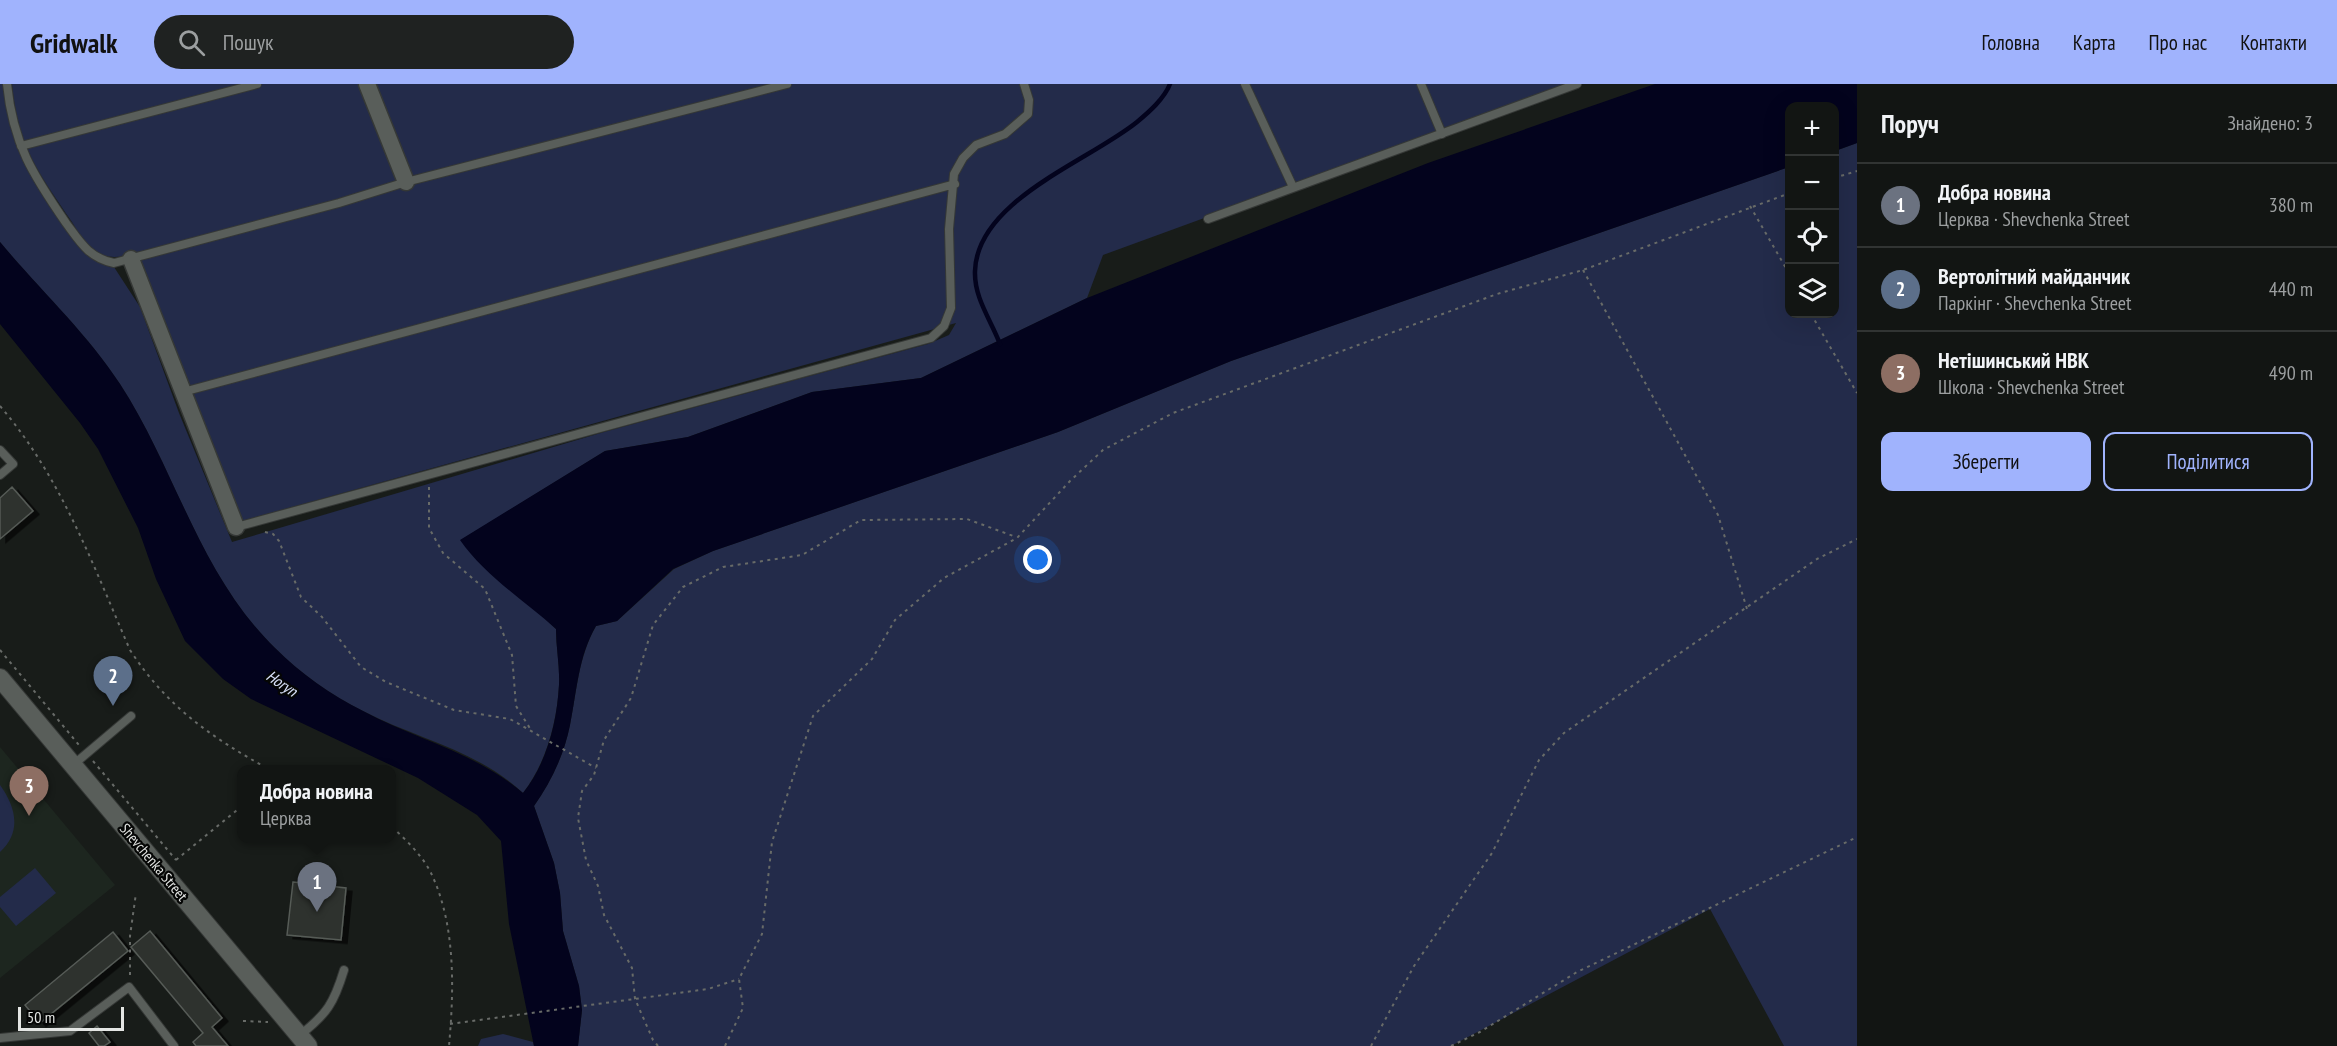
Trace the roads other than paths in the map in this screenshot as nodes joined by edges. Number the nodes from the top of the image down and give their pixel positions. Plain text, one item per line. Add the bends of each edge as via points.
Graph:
1 (7, 84) edge
2 (257, 84) edge
3 (367, 84) edge
4 (787, 84) edge
5 (1024, 84) edge
6 (1245, 84) edge
7 (1421, 84) edge
8 (1577, 84) edge
9 (1442, 134) junction
10 (21, 146) junction
11 (406, 182) junction
12 (955, 184) junction
13 (1293, 187) junction
14 (1208, 219) dead end
15 (131, 259) junction
16 (183, 392) junction
17 (0, 450) edge
18 (0, 475) edge
19 (236, 527) joint
20 (0, 678) edge
21 (131, 716) dead end
22 (73, 765) junction
23 (344, 970) dead end
24 (0, 1038) edge
25 (304, 1041) edge
26 (174, 1046) edge

1 - 10 lane
2 - 10 lane
3 - 11 street
4 - 11 lane
5 - 12 lane via 1028,114 1005,134 976,145 954,174
6 - 13 lane
7 - 9 lane
8 - 9 lane
9 - 13 lane
10 - 15 lane via 38,184 81,245 108,262
11 - 15 lane
12 - 16 lane
12 - 19 lane via 949,229 951,308 944,326 931,338
13 - 14 lane
15 - 16 street
16 - 19 street
17 - 18 lane via 13,464
20 - 22 street, Shevchenka Street
21 - 22 lane
22 - 25 street, Shevchenka Street
23 - 25 lane via 335,999
24 - 26 lane via 70,1031 129,987

